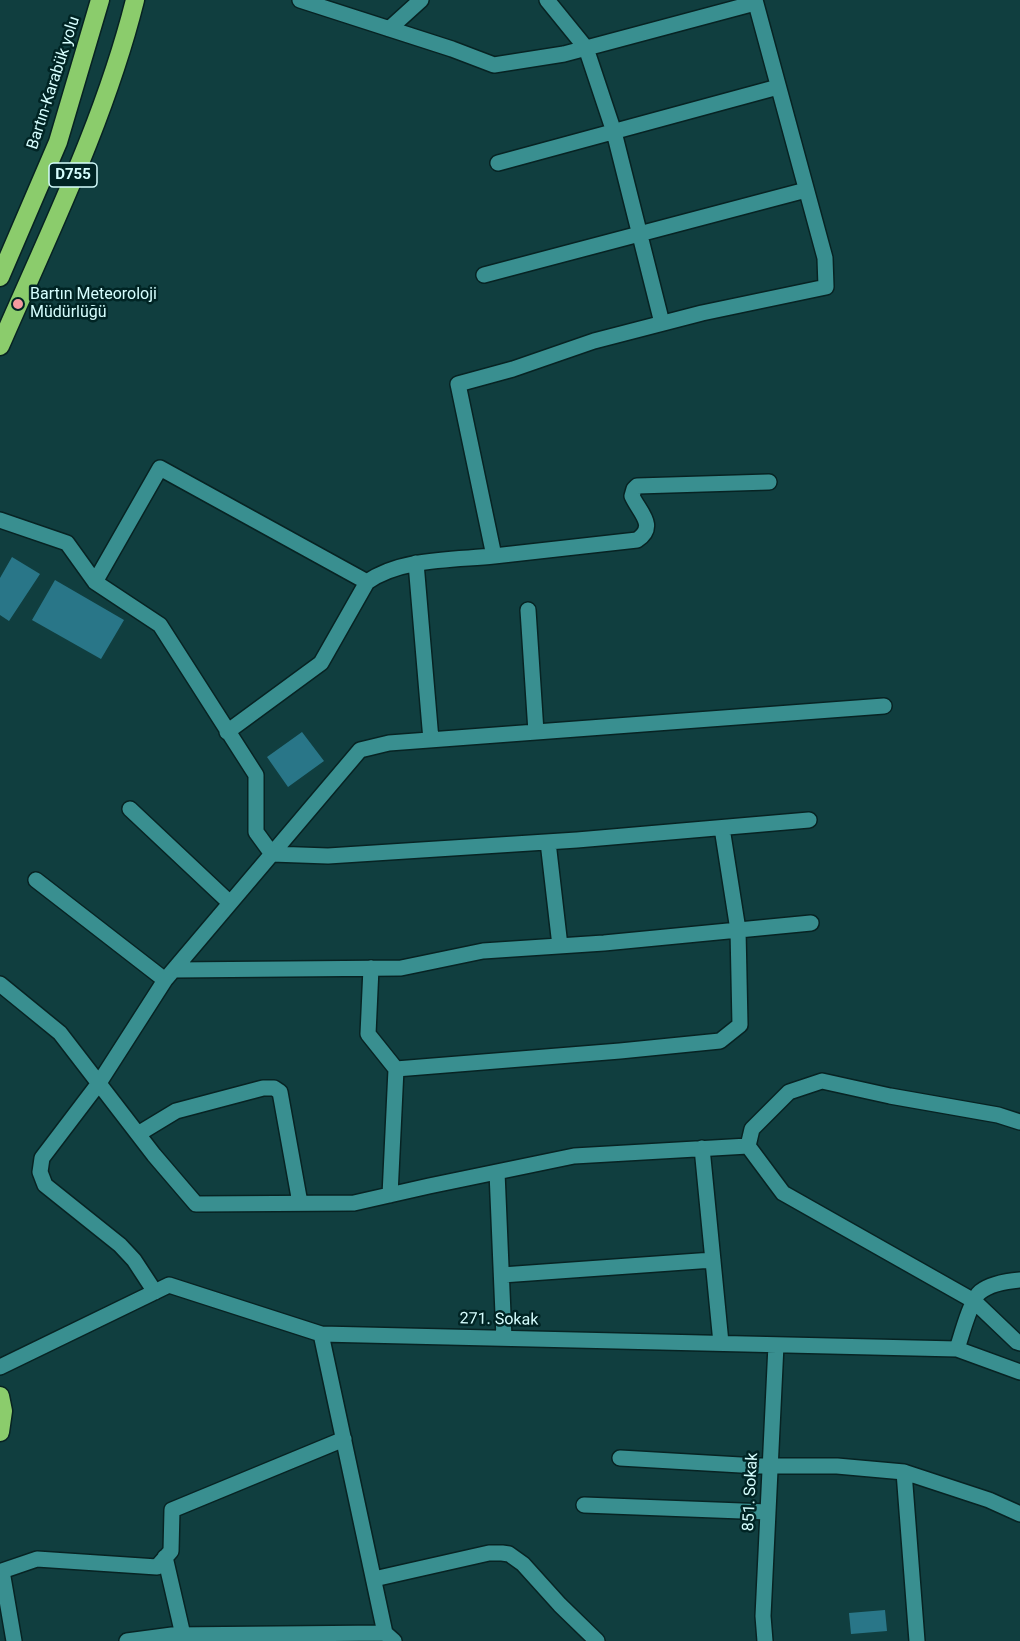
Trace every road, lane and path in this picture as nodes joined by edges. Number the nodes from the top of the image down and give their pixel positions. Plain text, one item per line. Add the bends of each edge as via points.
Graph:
1 (100, 0) edge
2 (135, 0) edge
3 (300, 0) edge
4 (421, 0) edge
5 (547, 0) edge
6 (755, 1) edge
7 (389, 29) junction
8 (586, 48) junction
9 (778, 87) junction
10 (614, 132) junction
11 (498, 163) dead end
12 (806, 190) junction
13 (640, 234) junction
14 (484, 275) dead end
15 (0, 277) edge
16 (663, 323) junction
17 (0, 346) edge
18 (769, 482) dead end
19 (0, 520) edge
20 (494, 556) junction
21 (416, 563) junction
22 (94, 582) junction
23 (367, 582) junction
24 (528, 610) dead end
25 (884, 706) dead end
26 (227, 732) junction
27 (536, 732) junction
28 (431, 740) junction
29 (130, 809) dead end
30 (809, 820) dead end
31 (722, 828) junction
32 (548, 842) junction
33 (272, 854) junction
34 (36, 880) dead end
35 (230, 903) junction
36 (811, 923) dead end
37 (738, 930) junction
38 (560, 946) junction
39 (371, 968) junction
40 (169, 975) junction
41 (0, 984) edge
42 (396, 1070) junction
43 (99, 1083) junction
44 (1020, 1122) edge
45 (138, 1134) junction
46 (748, 1146) junction
47 (702, 1148) junction
48 (497, 1172) junction
49 (390, 1195) junction
50 (300, 1203) junction
51 (713, 1260) junction
52 (502, 1275) junction
53 (1020, 1280) edge
54 (155, 1292) junction
55 (974, 1301) junction
56 (321, 1334) junction
57 (504, 1338) junction
58 (721, 1343) junction
59 (1020, 1343) edge
60 (776, 1345) junction
61 (957, 1349) junction
62 (0, 1367) edge
63 (1020, 1372) edge
64 (0, 1396) edge
65 (0, 1432) edge
66 (344, 1439) junction
67 (620, 1458) dead end
68 (771, 1465) junction
69 (904, 1472) junction
70 (584, 1505) dead end
71 (768, 1512) junction
72 (1020, 1514) edge
73 (165, 1557) junction
74 (1, 1571) edge
75 (374, 1579) junction
76 (183, 1635) junction
77 (390, 1637) edge
78 (14, 1641) edge
79 (127, 1641) edge
80 (597, 1641) edge
81 (765, 1641) edge
82 (917, 1641) edge

1 - 15 highway, Bartın-Karabük yolu / D755 via 58,142
2 - 17 highway, D755 via 98,119
3 - 7 street
4 - 7 street
5 - 8 street
6 - 8 street
6 - 9 street
7 - 8 street via 495,65
8 - 10 street
9 - 10 street
9 - 12 street
10 - 11 street
10 - 13 street
12 - 13 street
12 - 16 street via 825,258 826,287
13 - 14 street
13 - 16 street
16 - 20 street via 458,384
18 - 20 street via 637,486 632,496 647,526 637,540
19 - 22 street via 67,543
20 - 21 street
21 - 23 street via 389,570
21 - 28 street
22 - 23 street via 160,468
22 - 26 street via 160,625
23 - 26 street via 321,663
24 - 27 street
25 - 27 street
26 - 33 street via 256,775 255,832
27 - 28 street
28 - 33 street via 360,750
29 - 35 street
30 - 31 street
31 - 32 street
31 - 37 street
32 - 33 street via 328,855
32 - 38 street
33 - 35 street
34 - 40 street
35 - 40 street
36 - 37 street
37 - 38 street
37 - 42 street via 741,1025 720,1041
38 - 39 street via 483,951 401,968
39 - 40 street
39 - 42 street via 368,1034
40 - 43 street
41 - 43 street via 60,1034
42 - 49 street
43 - 45 street
43 - 54 street via 42,1158 41,1179 120,1245
44 - 46 street via 822,1081 789,1092 752,1129
45 - 50 street via 196,1204
45 - 50 street via 176,1111 274,1088 280,1092
46 - 47 street
46 - 55 street via 783,1193
47 - 48 street via 574,1156
47 - 51 street
48 - 49 street
48 - 52 street
49 - 50 street via 354,1203
51 - 52 street
51 - 58 street
52 - 57 street
53 - 55 street via 979,1292
54 - 56 street, 271. Sokak via 169,1286
54 - 62 street, 271. Sokak
55 - 59 street
55 - 61 street
56 - 57 street, 271. Sokak
56 - 66 street
57 - 58 street, 271. Sokak
58 - 60 street, 271. Sokak
60 - 61 street, 271. Sokak
60 - 68 street, 851. Sokak
61 - 63 street, 271. Sokak
64 - 65 highway
66 - 73 street via 172,1510 171,1551
66 - 75 street
67 - 68 street
68 - 69 street
68 - 71 street, 851. Sokak
69 - 72 street
69 - 82 street
70 - 71 street
71 - 81 street, 851. Sokak
73 - 74 street via 157,1567 37,1559
73 - 76 street
74 - 78 street
75 - 77 street
75 - 80 street via 502,1552 524,1564
76 - 77 street
76 - 79 street

